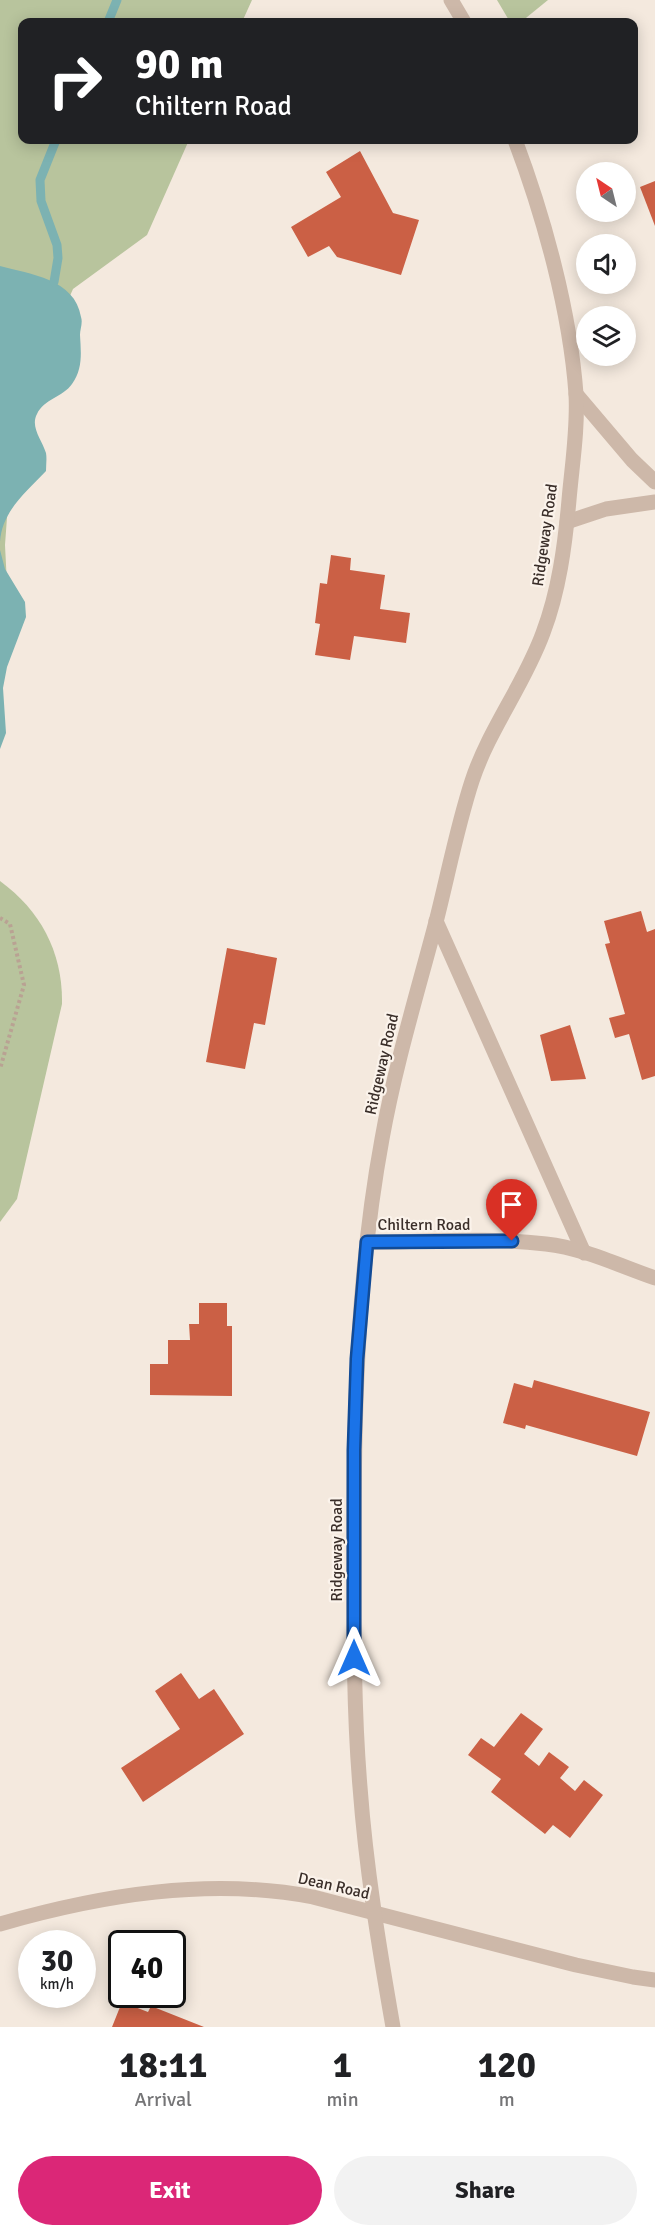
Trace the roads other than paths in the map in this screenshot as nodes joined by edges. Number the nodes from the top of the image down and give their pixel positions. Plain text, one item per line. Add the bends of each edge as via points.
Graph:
1 (451, 0) edge
2 (462, 18) edge
3 (516, 144) edge
4 (576, 394) junction
5 (655, 482) edge
6 (655, 502) edge
7 (567, 522) junction
8 (436, 921) junction
9 (367, 1242) junction
10 (584, 1253) junction
11 (655, 1278) edge
12 (373, 1912) junction
13 (0, 1924) edge
14 (655, 1980) edge
15 (393, 2027) edge

1 - 2 street
3 - 4 street, Ridgeway Road via 545,230 566,323
4 - 5 street
4 - 7 street, Ridgeway Road
6 - 7 street via 606,509
7 - 8 street, Ridgeway Road via 560,573 544,632 473,777
8 - 9 street, Ridgeway Road via 383,1134
8 - 10 street
9 - 10 street, Chiltern Road via 512,1241
9 - 12 street, Ridgeway Road via 354,1439 354,1658 359,1783
10 - 11 street, Chiltern Road
12 - 13 street, Dean Road via 292,1893 203,1889 104,1900
12 - 14 street, Dean Road via 576,1965
12 - 15 street, Ridgeway Road

